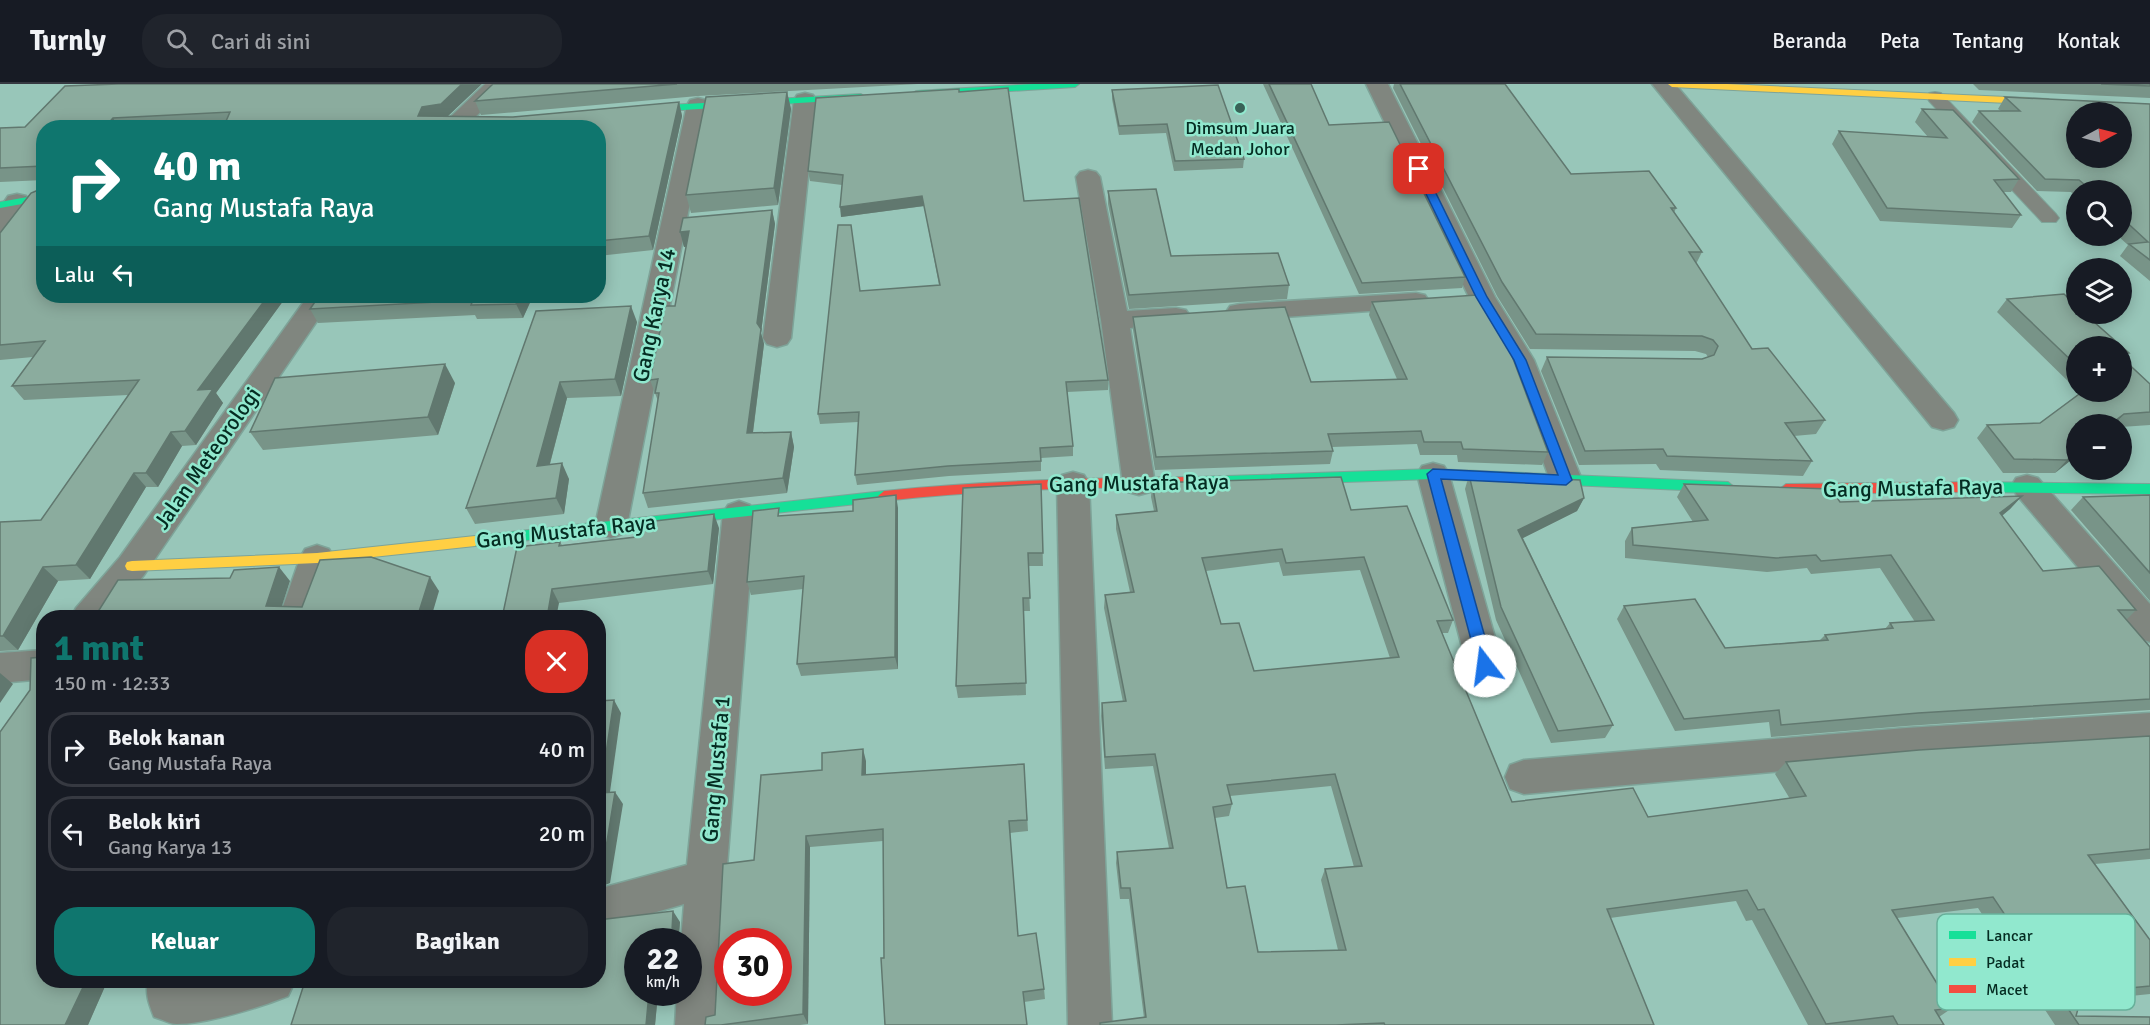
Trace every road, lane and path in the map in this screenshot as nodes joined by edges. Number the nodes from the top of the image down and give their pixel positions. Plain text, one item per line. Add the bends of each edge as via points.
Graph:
1 (498, 84) edge
2 (1075, 84) edge
3 (1377, 84) edge
4 (1663, 84) edge
5 (1672, 84) edge
6 (899, 95) edge
7 (875, 96) edge
8 (1935, 97) junction
9 (805, 100) junction
10 (2066, 103) edge
11 (698, 105) junction
12 (617, 111) edge
13 (453, 120) edge
14 (1088, 177) dead end
15 (36, 198) edge
16 (9, 203) edge
17 (2049, 218) dead end
18 (0, 226) edge
19 (1462, 298) junction
20 (316, 303) edge
21 (1115, 320) junction
22 (777, 338) dead end
23 (1943, 420) dead end
24 (1433, 474) junction
25 (1566, 480) junction
26 (1073, 483) junction
27 (1139, 484) junction
28 (2027, 486) junction
29 (1740, 487) edge
30 (1775, 488) edge
31 (2150, 489) edge
32 (739, 513) junction
33 (611, 526) junction
34 (317, 558) junction
35 (132, 566) junction
36 (95, 610) edge
37 (299, 610) edge
38 (2150, 628) edge
39 (36, 665) edge
40 (1485, 666) dead end
41 (0, 668) edge
42 (2150, 729) edge
43 (1524, 777) dead end
44 (706, 879) junction
45 (606, 907) edge
46 (168, 988) edge
47 (247, 988) edge
48 (697, 1025) edge
49 (1090, 1025) edge

1 - 13 street
2 - 6 street
3 - 19 street
4 - 23 street
5 - 8 street
7 - 9 street
8 - 10 street
8 - 17 lane
9 - 11 street
9 - 22 street via 780,215
11 - 12 street
11 - 33 street, Gang Karya 14 via 684,224
14 - 21 street
15 - 16 street
16 - 18 street
19 - 21 street
19 - 25 street via 1532,360
20 - 35 street, Jalan Meteorologi
21 - 27 street
24 - 25 street, Gang Mustafa Raya
24 - 27 street, Gang Mustafa Raya
24 - 40 street
25 - 29 street, Gang Mustafa Raya
26 - 27 street, Gang Mustafa Raya
26 - 32 street, Gang Mustafa Raya via 949,489
26 - 49 street
28 - 30 street, Gang Mustafa Raya
28 - 31 street, Gang Mustafa Raya
28 - 38 street
32 - 33 street, Gang Mustafa Raya
32 - 44 street, Gang Mustafa 1
33 - 34 street, Gang Mustafa Raya
34 - 35 street, Gang Mustafa Raya
34 - 37 street
35 - 36 street, Jalan Meteorologi
39 - 41 street
42 - 43 street via 1894,745
44 - 45 street
44 - 48 street, Gang Mustafa 1
46 - 47 street via 170,1001 178,1002

